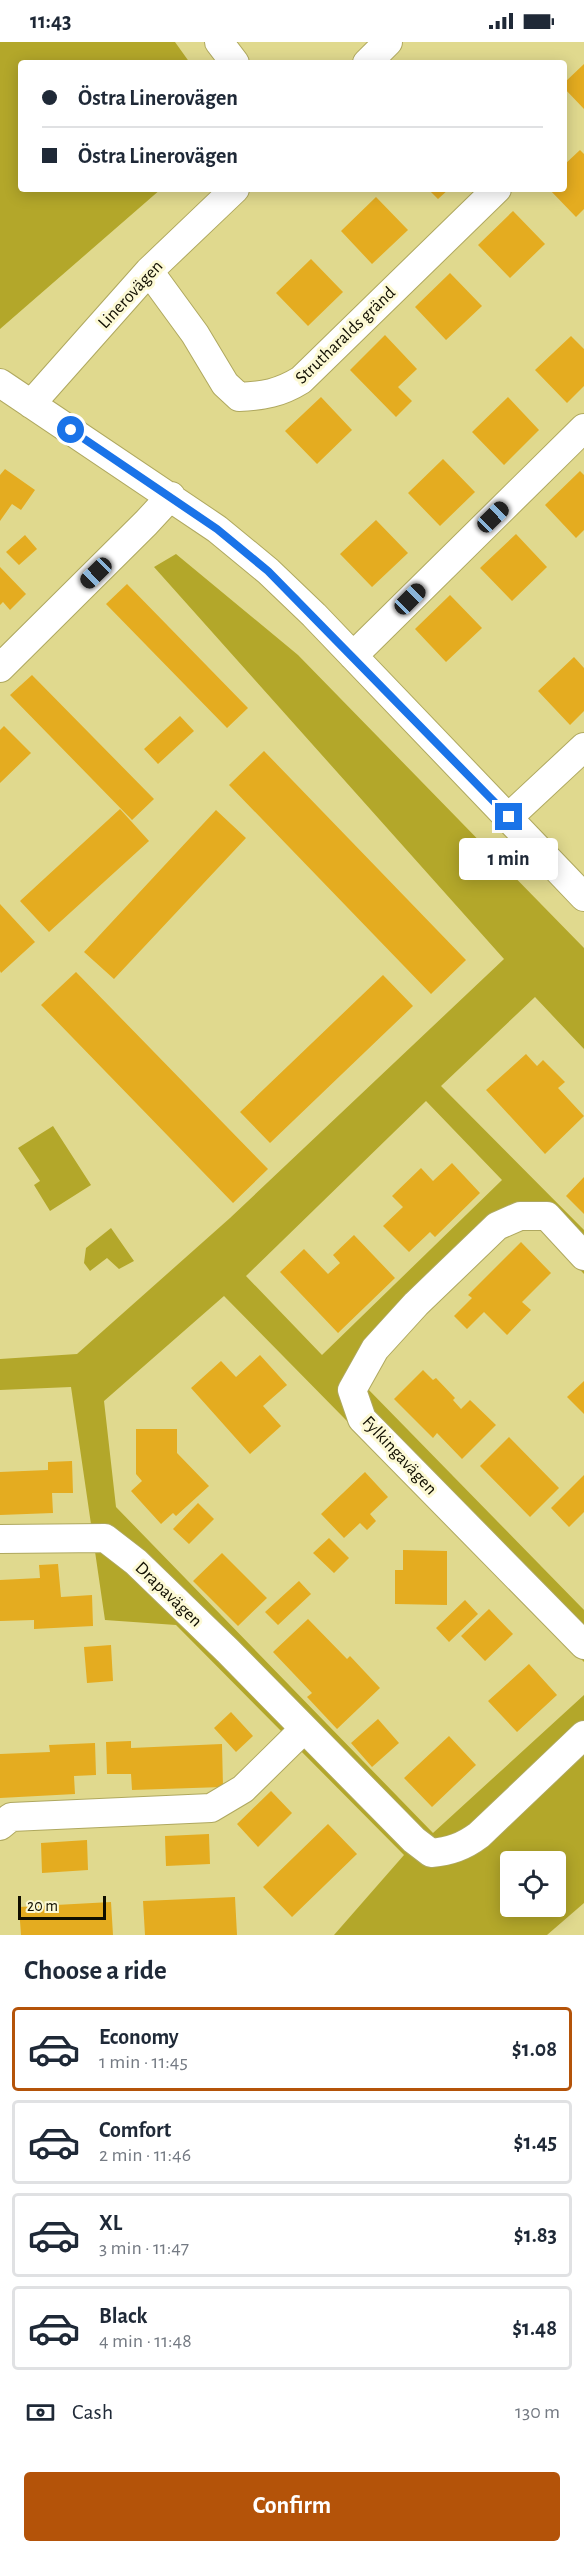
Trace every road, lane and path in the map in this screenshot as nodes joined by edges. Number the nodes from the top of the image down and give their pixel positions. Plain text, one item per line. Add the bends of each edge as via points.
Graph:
1 (219, 42) edge
2 (388, 42) edge
3 (233, 60) edge
4 (370, 60) edge
5 (232, 192) edge
6 (494, 192) edge
7 (149, 271) junction
8 (0, 383) edge
9 (31, 404) junction
10 (584, 428) edge
11 (171, 496) junction
12 (353, 656) junction
13 (0, 668) edge
14 (584, 747) edge
15 (509, 817) junction
16 (584, 897) edge
17 (584, 1256) edge
18 (0, 1539) edge
19 (584, 1645) edge
20 (304, 1729) junction
21 (584, 1735) edge
22 (0, 1826) edge

1 - 3 street
2 - 4 street
5 - 7 street, Linerovägen
6 - 7 street, Strutharalds gränd via 301,380 266,396 239,397 225,384 195,334
7 - 9 street, Linerovägen
8 - 9 street
9 - 11 street
10 - 12 street
11 - 12 street via 268,571
11 - 13 street
12 - 15 street
14 - 15 street
15 - 16 street
17 - 19 street, Fylkingavägen via 547,1216 520,1216 497,1226 375,1349 352,1390 362,1419
18 - 20 street, Drapavägen via 105,1538 153,1578
20 - 21 street, Drapavägen via 431,1853 451,1851 479,1835
20 - 22 street via 243,1789 211,1808 11,1816

